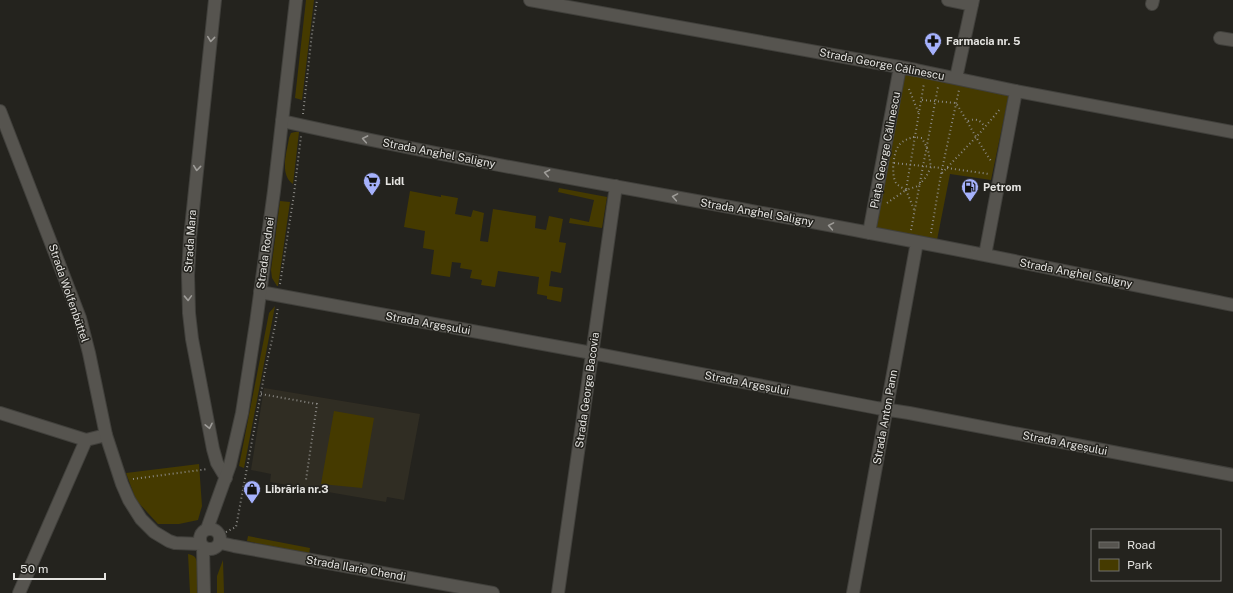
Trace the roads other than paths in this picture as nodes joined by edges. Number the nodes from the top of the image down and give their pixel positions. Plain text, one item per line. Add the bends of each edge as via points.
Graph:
1 (215, 0) edge
2 (296, 0) edge
3 (530, 0) edge
4 (948, 0) edge
5 (972, 2) edge
6 (1220, 38) dead end
7 (1233, 40) edge
8 (900, 67) junction
9 (958, 84) junction
10 (1016, 91) junction
11 (0, 111) edge
12 (282, 121) junction
13 (1233, 132) edge
14 (616, 186) junction
15 (869, 232) junction
16 (914, 238) junction
17 (985, 255) junction
18 (260, 292) junction
19 (1233, 304) edge
20 (592, 353) junction
21 (886, 410) junction
22 (0, 413) edge
23 (106, 436) junction
24 (86, 440) junction
25 (1233, 475) edge
26 (226, 478) junction
27 (209, 540) junction
28 (19, 593) edge
29 (204, 593) edge
30 (493, 593) edge
31 (558, 593) edge
32 (853, 593) edge

1 -> 26 street, Strada Mara via 188,275 189,313 196,366 213,449 217,463
2 - 12 street, Strada Rodnei
3 - 8 street, Strada George Călinescu
4 - 5 street
5 - 9 street
6 - 7 street
8 - 9 street, Strada George Călinescu via 925,72
8 - 15 street, Piața George Călinescu
9 - 10 street, Strada George Călinescu
10 - 13 street, Strada George Călinescu
10 - 17 street
11 - 23 street, Strada Wolfenbüttel via 80,318
14 -> 12 street, Strada Anghel Saligny
12 - 18 street, Strada Rodnei
15 -> 14 street, Strada Anghel Saligny
14 - 20 street, Strada George Bacovia
15 - 16 street, Strada Anghel Saligny
16 - 17 street, Strada Anghel Saligny
16 - 21 street, Strada Anton Pann
17 - 19 street, Strada Anghel Saligny
18 - 20 street, Strada Argeșului
18 - 26 street, Strada Rodnei via 242,413
20 - 21 street, Strada Argeșului
20 - 31 street, Strada George Bacovia
21 - 25 street, Strada Argeșului
21 - 32 street, Strada Anton Pann
22 - 24 street
23 - 24 street
23 - 27 street, Strada Wolfenbüttel via 122,484 135,510 148,527 162,537 176,540
24 - 28 street
26 - 27 street, Strada Rodnei via 217,502 214,526
27 - 29 street, Strada Rodnei via 203,563
27 - 30 street, Strada Ilarie Chendi

